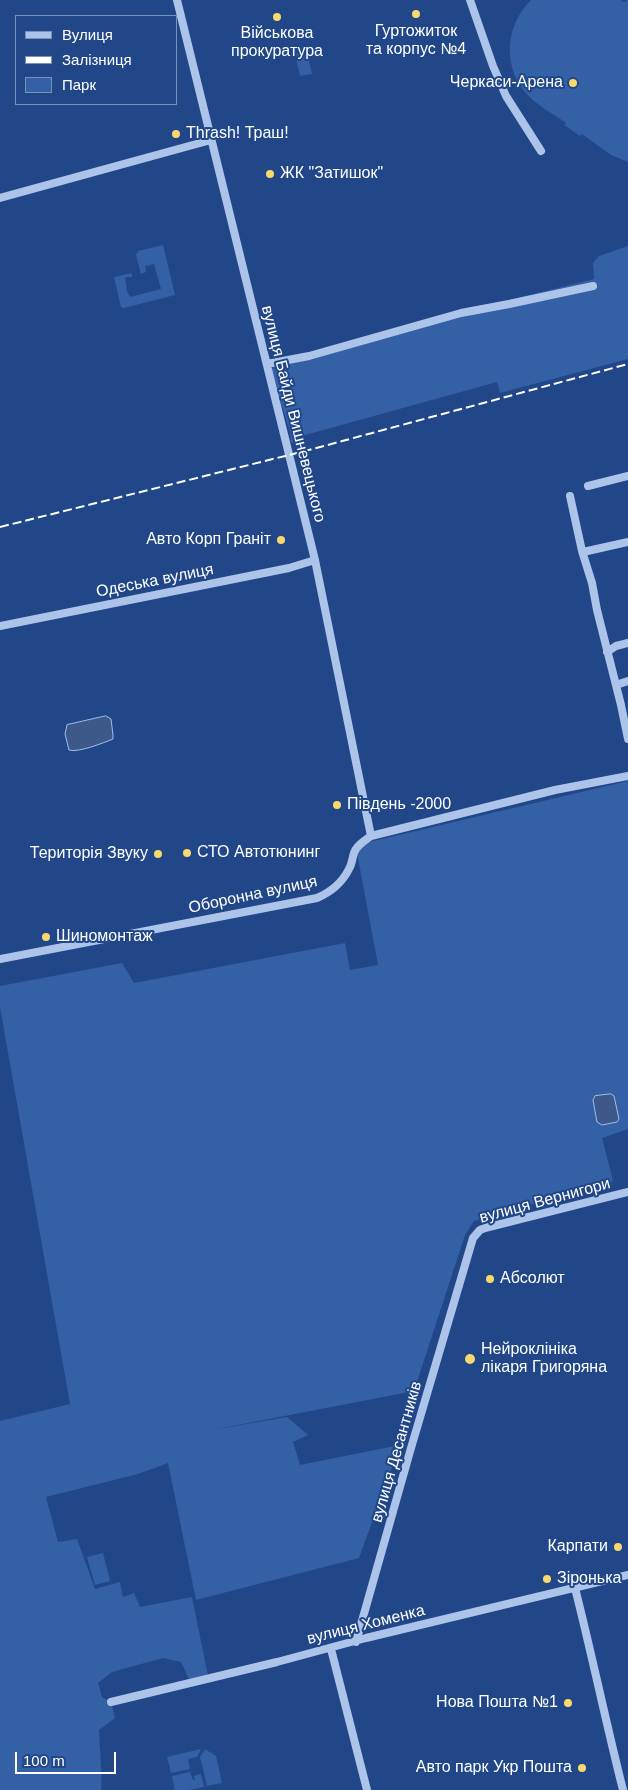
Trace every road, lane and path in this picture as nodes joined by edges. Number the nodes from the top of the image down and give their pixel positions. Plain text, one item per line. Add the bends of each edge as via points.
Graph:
1 (177, 0) edge
2 (470, 0) edge
3 (211, 140) junction
4 (541, 151) dead end
5 (0, 198) edge
6 (593, 286) dead end
7 (267, 364) junction
8 (628, 476) edge
9 (588, 486) dead end
10 (570, 496) dead end
11 (628, 542) edge
12 (583, 552) junction
13 (314, 560) junction
14 (0, 626) edge
15 (628, 643) edge
16 (608, 652) junction
17 (628, 681) edge
18 (616, 685) junction
19 (625, 704) edge
20 (628, 739) edge
21 (628, 776) edge
22 (371, 836) junction
23 (0, 959) edge
24 (628, 1192) edge
25 (464, 1269) joint
26 (628, 1575) edge
27 (575, 1588) junction
28 (356, 1642) junction
29 (331, 1649) junction
30 (111, 1702) dead end
31 (367, 1790) edge
32 (623, 1790) edge

1 - 3 street, вулиця Байди Вишневецького
2 - 4 street via 506,96
3 - 5 street
3 - 7 street, вулиця Байди Вишневецького
6 - 7 street via 461,313 310,356
7 - 13 street, вулиця Байди Вишневецького
8 - 9 street
10 - 12 street
11 - 12 street
12 - 16 street
13 - 14 street, Одеська вулиця via 289,568
13 - 22 street, вулиця Байди Вишневецького
15 - 16 street
16 - 18 street
17 - 18 street
18 - 19 street
19 - 20 street
21 - 22 street via 547,792
22 - 23 street, Оборонна вулиця via 354,851 350,868 342,881 317,898
24 - 25 street, вулиця Вернигори via 480,1230 472,1242
25 - 28 street, вулиця Десантників
26 - 27 street, вулиця Хоменка
27 - 28 street, вулиця Хоменка
27 - 32 street
28 - 29 street, вулиця Хоменка
29 - 30 street, вулиця Хоменка
29 - 31 street

